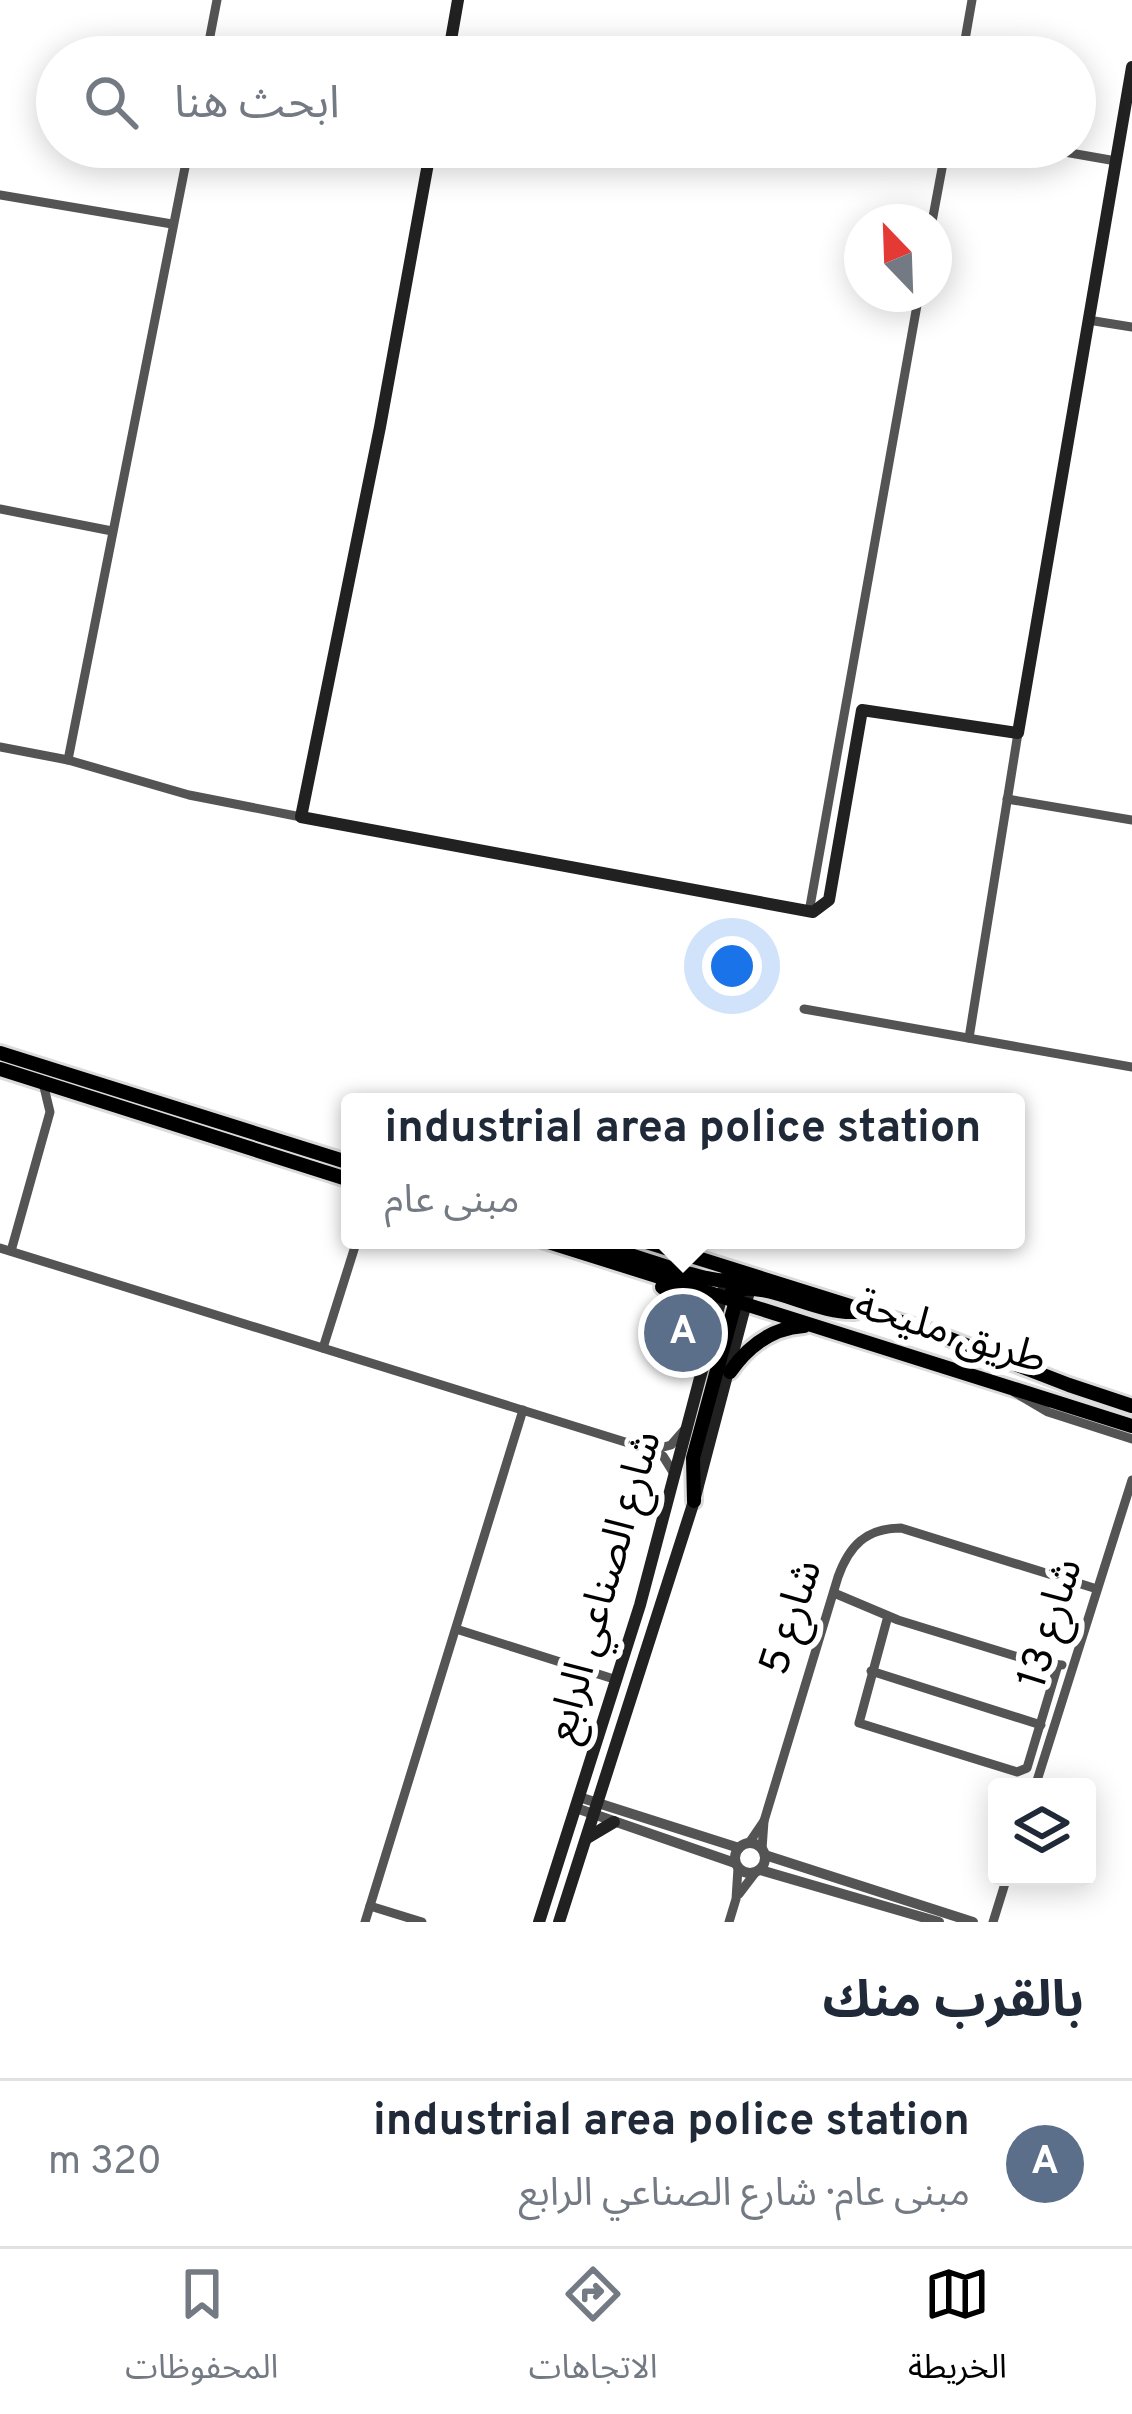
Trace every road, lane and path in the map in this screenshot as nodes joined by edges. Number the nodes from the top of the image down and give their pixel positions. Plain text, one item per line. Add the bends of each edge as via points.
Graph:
1 (217, 0) edge
2 (458, 0) edge
3 (972, 0) edge
4 (210, 36) edge
5 (451, 36) edge
6 (966, 36) edge
7 (1132, 67) edge
8 (1096, 158) edge
9 (1116, 161) junction
10 (184, 168) edge
11 (427, 168) edge
12 (942, 168) edge
13 (0, 194) edge
14 (935, 204) edge
15 (172, 224) junction
16 (916, 312) edge
17 (1088, 320) junction
18 (1132, 327) edge
19 (0, 509) edge
20 (112, 531) junction
21 (1018, 733) junction
22 (0, 747) edge
23 (68, 760) junction
24 (1007, 799) junction
25 (301, 818) junction
26 (1132, 820) edge
27 (809, 912) junction
28 (804, 1010) dead end
29 (969, 1038) junction
30 (0, 1053) edge
31 (1132, 1066) edge
32 (0, 1069) edge
33 (42, 1082) junction
34 (76, 1092) junction
35 (50, 1112) junction
36 (341, 1160) edge
37 (341, 1177) edge
38 (5, 1249) edge
39 (354, 1249) edge
40 (570, 1249) edge
41 (616, 1249) edge
42 (659, 1249) edge
43 (632, 1269) junction
44 (738, 1286) junction
45 (812, 1325) junction
46 (710, 1344) junction
47 (323, 1348) junction
48 (730, 1372) junction
49 (1011, 1388) junction
50 (1132, 1406) edge
51 (523, 1410) junction
52 (1132, 1426) edge
53 (686, 1429) junction
54 (1132, 1439) edge
55 (651, 1450) junction
56 (674, 1473) junction
57 (1132, 1480) edge
58 (694, 1501) junction
59 (1097, 1589) junction
60 (834, 1593) junction
61 (888, 1616) junction
62 (455, 1629) junction
63 (1058, 1665) junction
64 (1072, 1668) junction
65 (583, 1669) junction
66 (871, 1671) junction
67 (617, 1680) junction
68 (566, 1725) dead end
69 (1041, 1725) junction
70 (1038, 1778) edge
71 (578, 1802) junction
72 (594, 1809) junction
73 (614, 1822) junction
74 (583, 1844) junction
75 (754, 1849) junction
76 (737, 1865) junction
77 (758, 1871) junction
78 (1004, 1886) edge
79 (736, 1899) junction
80 (370, 1906) junction
81 (365, 1922) edge
82 (422, 1922) edge
83 (539, 1922) edge
84 (559, 1922) edge
85 (729, 1922) edge
86 (939, 1922) edge
87 (973, 1922) edge
88 (993, 1922) edge

1 - 4 street
2 - 5 main road
3 - 6 street
7 - 9 main road
8 - 9 street
9 - 17 main road
10 - 15 street
11 - 25 main road
12 - 14 street
13 - 15 street
15 - 20 street
16 - 27 street
17 - 18 street
17 - 21 main road
19 - 20 street
20 - 23 street
21 - 24 street
21 - 27 main road via 862,710 830,898
22 - 23 street
23 - 25 street
24 - 26 street
24 - 29 street
25 - 27 main road
28 - 29 street
29 - 31 street
30 - 36 main road
32 - 33 main road
33 - 34 main road
33 - 35 street
34 - 35 street
34 - 37 main road
35 - 38 street
38 - 47 street
39 - 47 street
40 - 43 main road, طريق مليحة
41 - 44 main road
42 - 44 main road, طريق مليحة
43 - 44 main road, طريق مليحة
43 - 46 main road via 692,1303
44 - 45 main road, طريق مليحة
44 - 46 main road, شارع الصناعي الرابع
44 - 48 main road, شارع الصناعي الرابع
44 - 50 main road, طريق مليحة via 956,1340
44 - 58 main road via 693,1458
45 - 48 main road via 761,1339
45 - 49 main road, طريق مليحة
46 - 53 main road, شارع الصناعي الرابع
47 - 51 street
48 - 58 main road, شارع الصناعي الرابع
49 - 52 main road, طريق مليحة
49 - 54 street via 1041,1409
51 - 55 street
51 - 62 street
53 - 55 street via 671,1445
53 - 56 main road, شارع الصناعي الرابع
55 - 56 street
56 - 67 main road, شارع الصناعي الرابع
57 - 59 street, شارع 13
58 - 72 main road, شارع الصناعي الرابع
59 - 60 street, شارع 5 via 891,1528 850,1550
59 - 64 street, شارع 13
60 - 61 street
60 - 75 street, شارع 5
61 - 63 street
61 - 66 street
62 - 65 street
62 - 80 street
63 - 64 street
63 - 69 street
64 - 70 street, شارع 13
65 - 67 street
65 - 68 street
66 - 69 street
66 - 69 street via 858,1716 865,1726 1020,1773
67 - 71 main road, شارع الصناعي الرابع
71 - 72 street
71 - 83 main road, شارع الصناعي الرابع
72 - 73 street
72 - 74 main road, شارع الصناعي الرابع
72 - 75 street
73 - 74 main road
73 - 76 street
74 - 84 main road, شارع الصناعي الرابع
75 - 76 street
75 - 77 street
75 - 87 street
76 - 77 street
76 - 79 street
77 - 79 street
77 - 86 street
78 - 88 street
79 - 85 street
80 - 81 street
80 - 82 street

